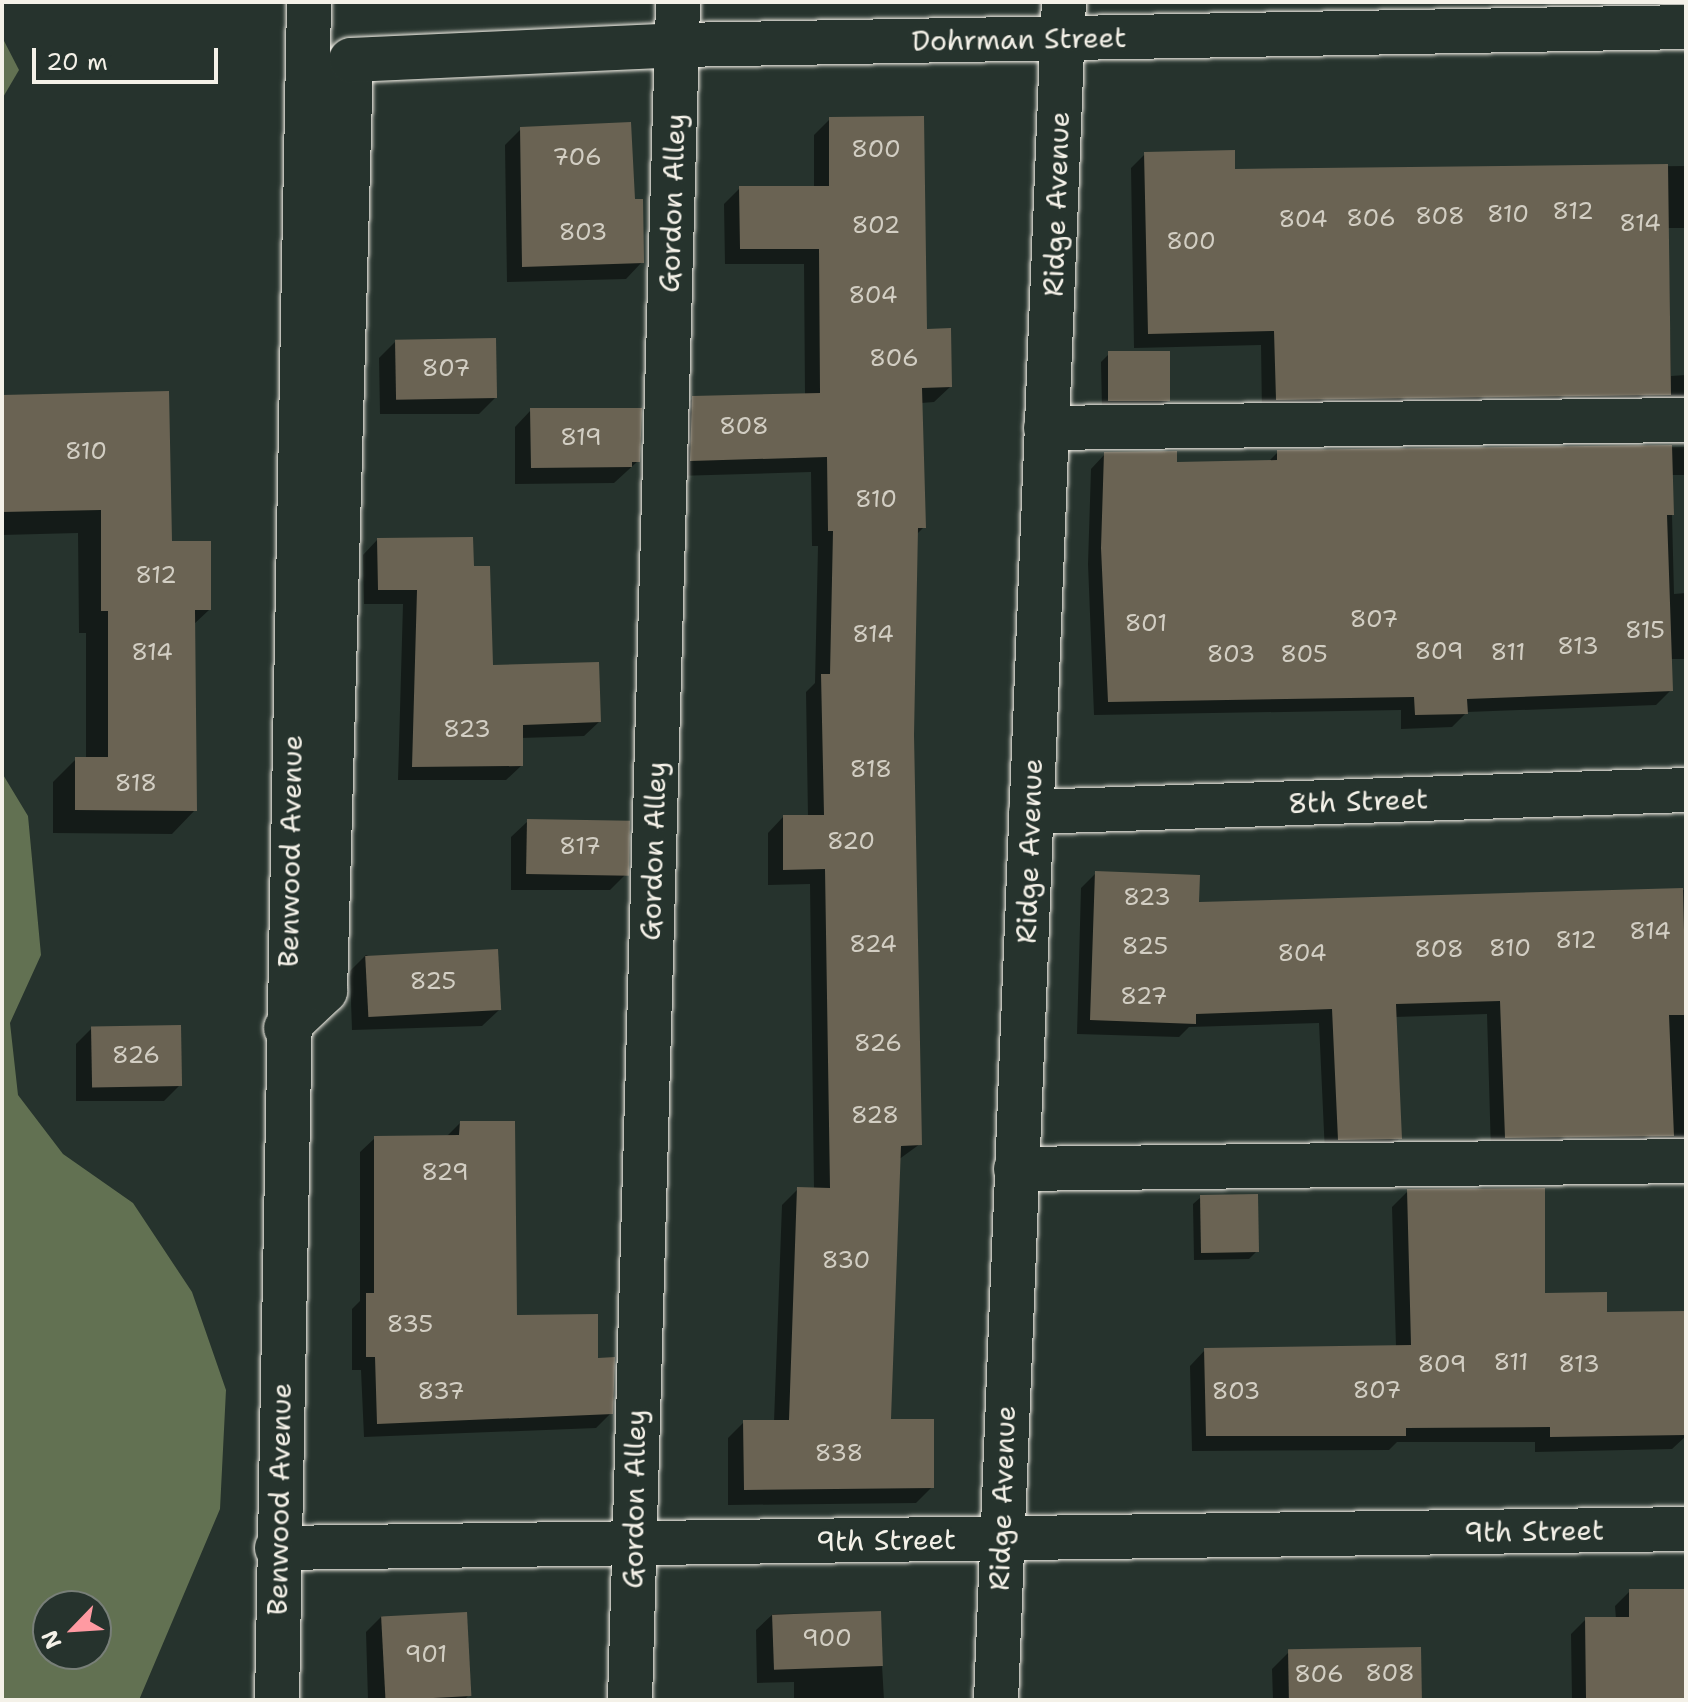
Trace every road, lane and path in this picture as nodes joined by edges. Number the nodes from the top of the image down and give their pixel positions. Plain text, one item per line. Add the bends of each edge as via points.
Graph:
1 (309, 2) edge
2 (678, 2) edge
3 (1063, 20) edge
4 (1686, 27) edge
5 (677, 45) junction
6 (1686, 420) edge
7 (1046, 428) junction
8 (1686, 790) edge
9 (1031, 812) junction
10 (286, 1028) junction
11 (1686, 1161) edge
12 (1016, 1169) junction
13 (1686, 1529) edge
14 (1000, 1538) junction
15 (632, 1543) junction
16 (277, 1548) junction
17 (277, 1700) edge
18 (630, 1700) edge
19 (996, 1700) edge

1 - 10 street, Benwood Avenue
2 - 5 street, Gordon Alley
3 - 4 street, Dohrman Street
3 - 5 street, Dohrman Street
3 - 7 street, Ridge Avenue
5 - 10 street, Dohrman Street via 351,60 325,991
5 - 15 street, Gordon Alley
6 - 7 street
7 - 9 street, Ridge Avenue
8 - 9 street, 8th Street
9 - 12 street, Ridge Avenue
10 - 16 street, Benwood Avenue
11 - 12 street
12 - 14 street, Ridge Avenue
13 - 14 street, 9th Street
14 - 15 street, 9th Street
14 - 19 street, Ridge Avenue
15 - 16 street, 9th Street
15 - 18 street, Gordon Alley
16 - 17 street, Benwood Avenue

